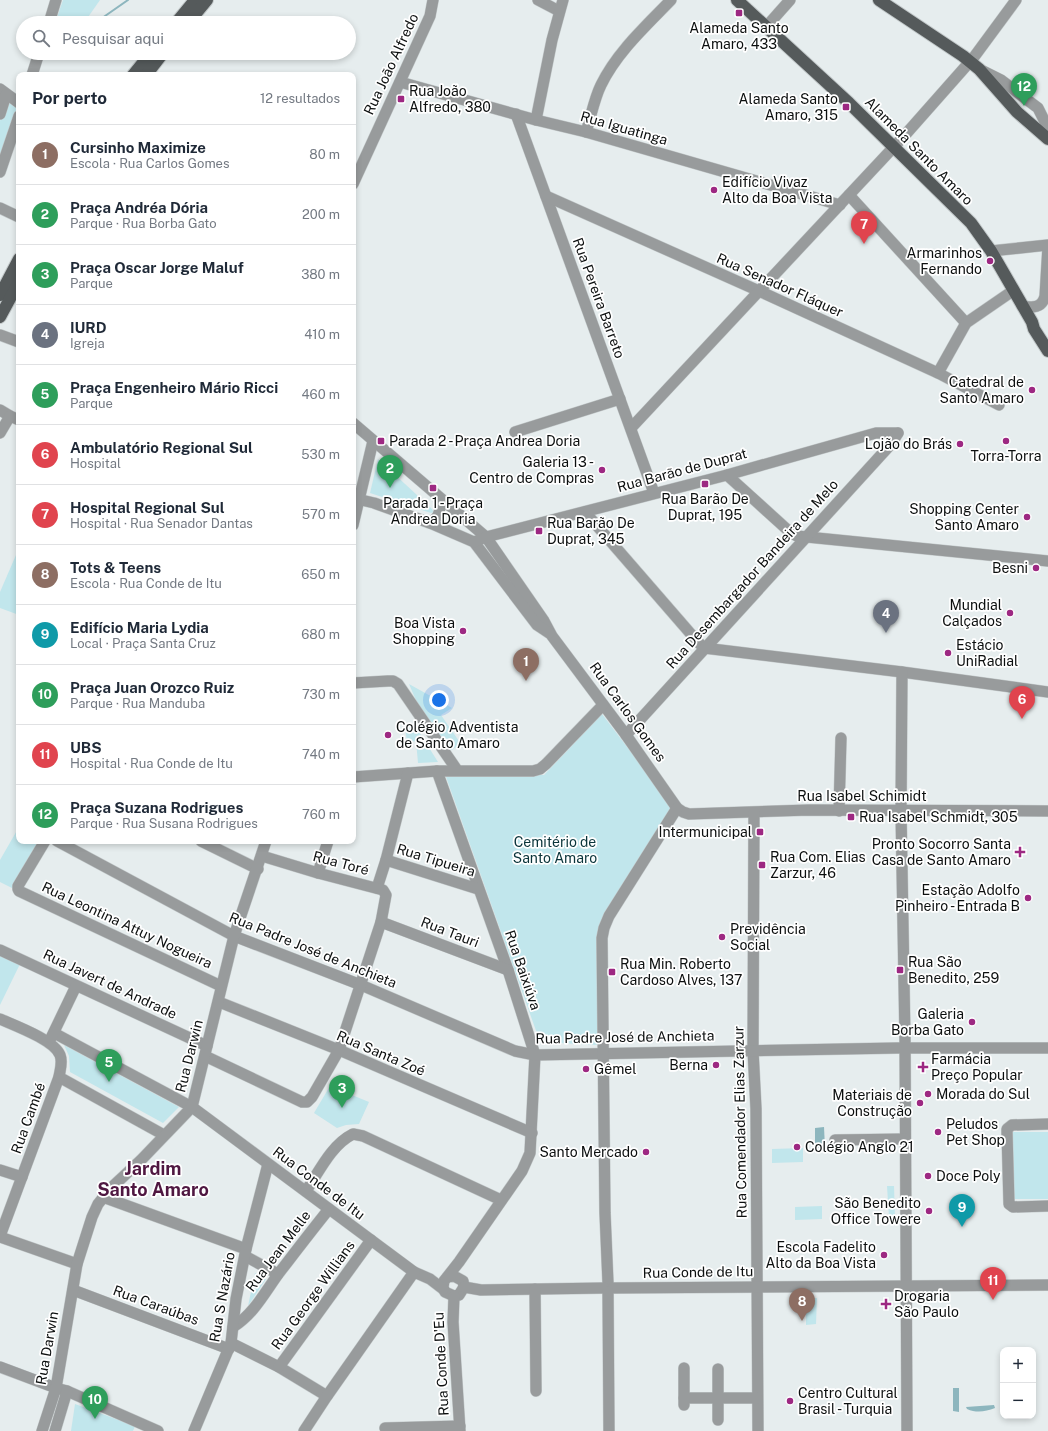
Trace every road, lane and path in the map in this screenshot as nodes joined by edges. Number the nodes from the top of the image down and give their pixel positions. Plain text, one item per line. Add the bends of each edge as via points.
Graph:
1 (56, 0) edge
2 (195, 0) edge
3 (207, 0) edge
4 (433, 0) edge
5 (538, 0) edge
6 (563, 0) edge
7 (671, 0) edge
8 (736, 0) edge
9 (790, 0) edge
10 (879, 0) edge
11 (1016, 0) edge
12 (559, 11) junction
13 (51, 16) edge
14 (182, 16) edge
15 (194, 16) edge
16 (766, 27) junction
17 (37, 60) edge
18 (145, 60) edge
19 (158, 60) edge
20 (974, 65) junction
21 (33, 72) edge
22 (135, 72) edge
23 (148, 72) edge
24 (400, 82) junction
25 (3, 92) edge
26 (16, 101) edge
27 (0, 114) edge
28 (516, 114) junction
29 (536, 120) junction
30 (16, 125) edge
31 (1048, 128) edge
32 (586, 132) junction
33 (1048, 139) edge
34 (893, 147) junction
35 (0, 172) edge
36 (356, 177) edge
37 (849, 195) junction
38 (546, 196) junction
39 (840, 205) junction
40 (0, 208) edge
41 (16, 216) edge
42 (1048, 246) edge
43 (991, 251) junction
44 (16, 265) edge
45 (16, 288) edge
46 (1014, 290) junction
47 (759, 291) junction
48 (0, 295) edge
49 (1022, 306) junction
50 (0, 317) edge
51 (966, 322) junction
52 (1032, 322) junction
53 (0, 335) edge
54 (1048, 335) edge
55 (16, 341) edge
56 (1048, 351) edge
57 (938, 373) junction
58 (620, 399) junction
59 (999, 405) dead end
60 (0, 410) edge
61 (14, 418) edge
62 (356, 426) edge
63 (631, 428) junction
64 (515, 432) dead end
65 (898, 433) joint
66 (0, 434) edge
67 (373, 441) junction
68 (727, 474) junction
69 (654, 493) junction
70 (438, 497) junction
71 (356, 498) edge
72 (585, 512) junction
73 (430, 523) junction
74 (486, 537) junction
75 (807, 537) junction
76 (474, 542) junction
77 (1048, 560) edge
78 (552, 636) junction
79 (704, 648) junction
80 (902, 672) junction
81 (356, 683) edge
82 (1048, 692) edge
83 (603, 705) junction
84 (626, 735) junction
85 (841, 738) dead end
86 (457, 770) junction
87 (437, 771) junction
88 (408, 773) junction
89 (356, 777) edge
90 (678, 808) junction
91 (901, 810) junction
92 (839, 811) junction
93 (1048, 811) edge
94 (754, 813) junction
95 (43, 844) edge
96 (63, 844) edge
97 (207, 844) edge
98 (265, 844) edge
99 (327, 844) edge
100 (262, 856) junction
101 (386, 860) junction
102 (258, 869) junction
103 (318, 873) junction
104 (377, 888) junction
105 (478, 889) junction
106 (381, 922) junction
107 (234, 936) junction
108 (0, 950) edge
109 (508, 970) junction
110 (361, 985) junction
111 (76, 986) junction
112 (221, 986) junction
113 (219, 1002) junction
114 (0, 1018) edge
115 (52, 1037) junction
116 (905, 1048) junction
117 (1048, 1048) edge
118 (338, 1050) junction
119 (754, 1050) junction
120 (206, 1051) junction
121 (603, 1053) junction
122 (535, 1055) junction
123 (59, 1077) junction
124 (192, 1107) junction
125 (1048, 1124) edge
126 (532, 1133) junction
127 (164, 1135) junction
128 (905, 1139) junction
129 (835, 1140) dead end
130 (268, 1164) junction
131 (0, 1170) edge
132 (22, 1177) junction
133 (306, 1191) junction
134 (103, 1197) junction
135 (501, 1200) junction
136 (1048, 1206) edge
137 (329, 1209) junction
138 (0, 1236) edge
139 (371, 1240) junction
140 (245, 1252) junction
141 (459, 1262) junction
142 (77, 1264) junction
143 (414, 1272) junction
144 (278, 1274) junction
145 (445, 1282) junction
146 (462, 1283) junction
147 (1048, 1285) edge
148 (757, 1286) junction
149 (906, 1286) junction
150 (608, 1288) junction
151 (535, 1289) junction
152 (72, 1290) junction
153 (454, 1296) junction
154 (233, 1327) junction
155 (230, 1346) junction
156 (0, 1367) edge
157 (279, 1368) junction
158 (684, 1368) dead end
159 (718, 1369) dead end
160 (61, 1390) junction
161 (536, 1391) dead end
162 (327, 1396) junction
163 (718, 1398) junction
164 (758, 1398) junction
165 (718, 1420) dead end
166 (385, 1428) dead end
167 (460, 1429) edge
168 (42, 1431) edge
169 (55, 1431) edge
170 (158, 1431) edge
171 (194, 1431) edge
172 (304, 1431) edge
173 (609, 1431) edge
174 (758, 1431) edge
175 (907, 1431) edge

1 - 13 street
2 - 14 main road
3 - 15 main road
4 - 24 street, Rua João Alfredo via 430,16
5 - 12 street
6 - 12 street
7 - 32 street via 630,42 614,64 600,86
8 - 16 main road, Alameda Santo Amaro
9 - 16 street
10 - 20 main road
11 - 20 street
12 - 29 street
16 - 34 main road, Alameda Santo Amaro
17 - 21 street
18 - 22 main road
19 - 23 main road
20 - 31 street via 1001,80 1038,108
20 - 33 main road via 1017,112
20 - 34 street
24 - 28 street, Rua Iguatinga
24 - 36 street, Rua João Alfredo
25 - 26 street
25 - 27 street
28 - 29 street, Rua Iguatinga
28 - 38 street, Rua Pereira Barreto
29 - 32 street, Rua Iguatinga
30 - 35 street
32 - 39 street, Rua Iguatinga
34 - 37 street
34 - 43 main road, Alameda Santo Amaro via 971,223
37 - 39 street
37 - 51 street
38 - 47 street, Rua Senador Fláquer
38 - 58 street, Rua Pereira Barreto
39 - 47 street
40 - 41 street
42 - 43 street
42 - 49 street via 1044,301 1034,307
43 - 46 main road, Alameda Santo Amaro
44 - 48 main road
45 - 50 main road
46 - 49 main road, Alameda Santo Amaro
46 - 51 street
47 - 57 street, Rua Senador Fláquer
47 - 63 street
49 - 52 main road, Alameda Santo Amaro
51 - 57 street
52 - 54 main road
52 - 56 main road, Alameda Santo Amaro
53 - 55 street
57 - 59 street, Rua Senador Fláquer
58 - 63 street, Rua Pereira Barreto
58 - 64 street
60 - 61 street
61 - 66 street
62 - 67 street, Rua Carlos Gomes
63 - 69 street, Rua Pereira Barreto
65 - 68 street, Rua Barão de Duprat via 876,433
65 - 75 street, Rua Desembargador Bandeira de Melo via 892,443
67 - 70 street, Rua Carlos Gomes
67 - 71 street
68 - 69 street, Rua Barão de Duprat
68 - 75 street via 791,533
69 - 72 street, Rua Barão de Duprat
70 - 73 street via 440,513 437,519
70 - 74 street, Rua Carlos Gomes
71 - 73 street, Rua Carlos Gomes
72 - 74 street, Rua Barão de Duprat
72 - 79 street
73 - 76 street, Rua Carlos Gomes
74 - 76 street, Rua Barão de Duprat
74 - 78 street, Rua Carlos Gomes
75 - 77 street
75 - 79 street, Rua Desembargador Bandeira de Melo
76 - 78 street, Rua Carlos Gomes via 537,625
78 - 83 street, Rua Carlos Gomes
79 - 80 street
79 - 84 street, Rua Desembargador Bandeira de Melo
80 - 82 street
80 - 91 street
81 - 86 street via 393,681 398,684
83 - 84 street, Rua Carlos Gomes
83 - 86 street via 540,769
84 - 90 street, Rua Carlos Gomes
85 - 92 street
86 - 87 street
87 - 88 street
87 - 105 street, Rua Baixiúva
88 - 89 street
88 - 101 street
90 - 94 street, Rua Isabel Schimidt via 689,814
90 - 121 street via 609,916 604,928
91 - 92 street, Rua Isabel Schimidt
91 - 93 street, Rua Isabel Schimidt
91 - 116 street
92 - 94 street, Rua Isabel Schimidt
94 - 119 street, Rua Comendador Elias Zarzur
95 - 112 street, Rua Leontina Attuy Nogueira via 18,886 19,891
96 - 107 street, Rua Padre José de Anchieta
97 - 102 street
98 - 100 street, Rua Darwin
99 - 103 street
100 - 102 street, Rua Darwin
100 - 103 street, Rua Toré
101 - 104 street
101 - 105 street, Rua Tipueira
102 - 107 street, Rua Darwin
103 - 104 street, Rua Toré
104 - 106 street, Rua Toré via 385,891 386,895
105 - 109 street, Rua Baixiúva
106 - 109 street, Rua Tauri
106 - 110 street
107 - 110 street, Rua Padre José de Anchieta
107 - 112 street, Rua Darwin
108 - 111 street, Rua Javert de Andrade
109 - 122 street, Rua Baixiúva
110 - 118 street
110 - 122 street, Rua Padre José de Anchieta via 515,1051
111 - 115 street
111 - 120 street, Rua Javert de Andrade
112 - 113 street, Rua Darwin
113 - 118 street, Rua Santa Zoé
113 - 120 street, Rua Darwin
114 - 115 street, Rua Conde de Itu
115 - 123 street, Rua Cambé via 62,1060
115 - 124 street, Rua Conde de Itu
116 - 117 street, Rua Padre José de Anchieta
116 - 119 street, Rua Padre José de Anchieta
116 - 128 street
118 - 120 street, Rua Javert de Andrade via 307,1102 302,1102
118 - 126 street, Rua Santa Zoé
119 - 121 street, Rua Padre José de Anchieta
119 - 148 street, Rua Comendador Elias Zarzur
120 - 124 street, Rua Darwin
121 - 122 street, Rua Padre José de Anchieta
121 - 150 street
122 - 126 street, Rua Baixiúva
123 - 127 street
123 - 132 street, Rua Cambé
124 - 127 street, Rua Darwin
124 - 130 street, Rua Conde de Itu
125 - 136 street via 1012,1125 1006,1132 1009,1204 1013,1207
126 - 135 street, Rua Baixiúva via 530,1153 522,1171
127 - 134 street, Rua Darwin
128 - 129 street
128 - 149 street
130 - 133 street, Rua Conde de Itu
130 - 140 street, Rua S Nazário
131 - 132 street
132 - 138 street, Rua Cambé
133 - 135 street via 343,1139 353,1134 363,1136
133 - 137 street, Rua Conde de Itu
134 - 140 street
134 - 142 street, Rua Darwin via 92,1217
135 - 141 street, Rua Baixiúva
137 - 139 street, Rua Conde de Itu
137 - 144 street, Rua Jean Melle
138 - 142 street
139 - 143 street, Rua Conde de Itu
139 - 157 street, Rua George Willians
140 - 144 street
140 - 154 street, Rua S Nazário
141 - 145 street
141 - 146 street
142 - 152 street, Rua Darwin
143 - 145 street, Rua Conde de Itu
143 - 162 street
144 - 154 street, Rua Jean Melle via 253,1310
145 - 146 street via 454,1276
145 - 153 street via 447,1293
146 - 151 street, Rua Conde de Itu via 481,1290
146 - 153 street via 459,1295
147 - 149 street, Rua Conde de Itu
148 - 149 street, Rua Conde de Itu
148 - 150 street, Rua Conde de Itu
148 - 164 street, Rua Comendador Elias Zarzur
149 - 175 street
150 - 151 street, Rua Conde de Itu
150 - 173 street
151 - 161 street
152 - 155 street, Rua Caraúbas
152 - 160 street, Rua Darwin
153 - 167 street, Rua Conde D'Eu via 453,1322
154 - 155 street, Rua S Nazário
155 - 157 street, Rua Caraúbas
155 - 171 street, Rua S Nazário
156 - 160 street
157 - 162 street, Rua Caraúbas
158 - 163 street via 684,1402
159 - 163 street
160 - 168 street, Rua Darwin
160 - 169 street
160 - 170 street
162 - 172 street
163 - 164 street
163 - 165 street
164 - 174 street, Rua Comendador Elias Zarzur
166 - 167 street

